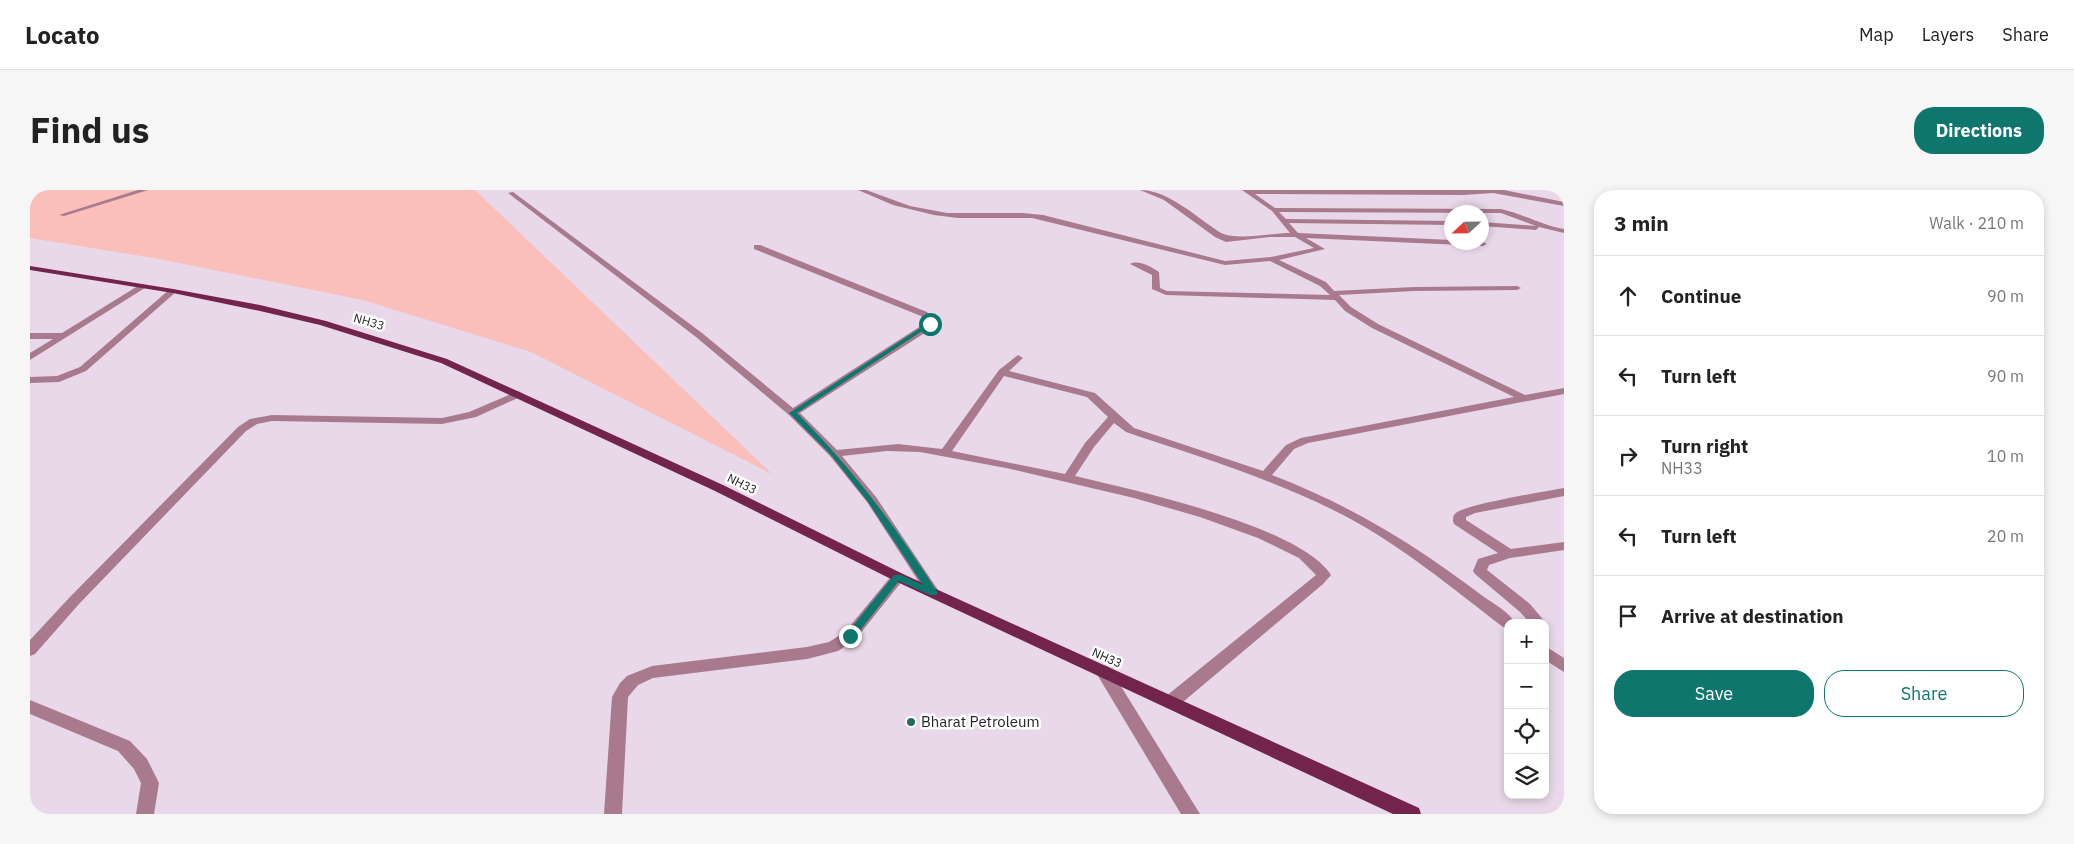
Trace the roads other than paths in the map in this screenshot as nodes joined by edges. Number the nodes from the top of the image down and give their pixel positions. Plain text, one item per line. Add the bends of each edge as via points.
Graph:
1 (145, 190) edge
2 (861, 190) edge
3 (1143, 190) edge
4 (1497, 190) edge
5 (1246, 191) edge
6 (1401, 191) edge
7 (511, 193) dead end
8 (1564, 204) edge
9 (1274, 210) junction
10 (62, 215) dead end
11 (1284, 221) junction
12 (1444, 223) edge
13 (1489, 224) edge
14 (1546, 228) junction
15 (1564, 231) edge
16 (1296, 235) junction
17 (1444, 242) edge
18 (757, 247) dead end
19 (1271, 260) junction
20 (1134, 264) dead end
21 (30, 268) edge
22 (144, 286) junction
23 (1517, 288) dead end
24 (173, 291) junction
25 (1336, 295) junction
26 (30, 336) edge
27 (63, 336) junction
28 (30, 357) edge
29 (1018, 358) dead end
30 (1002, 372) junction
31 (30, 380) edge
32 (1564, 391) edge
33 (518, 394) junction
34 (1525, 399) junction
35 (793, 413) junction
36 (1113, 418) junction
37 (944, 453) junction
38 (834, 454) junction
39 (1265, 476) junction
40 (1068, 478) junction
41 (1564, 492) edge
42 (1564, 546) edge
43 (1509, 554) junction
44 (898, 577) junction
45 (933, 593) junction
46 (1536, 619) edge
47 (1504, 621) edge
48 (30, 650) edge
49 (1549, 655) edge
50 (1564, 666) edge
51 (1103, 671) junction
52 (1171, 702) junction
53 (30, 707) edge
54 (145, 814) edge
55 (613, 814) edge
56 (1191, 814) edge
57 (1412, 814) edge

1 - 10 street
2 - 19 street via 881,199 945,215 1021,214 1044,217 1216,262 1234,264
3 - 16 street via 1166,199 1223,238 1236,240
4 - 6 street
4 - 8 street
5 - 6 street
5 - 9 street
7 - 35 street via 699,334
9 - 11 street
9 - 14 street via 1502,211
11 - 12 street
11 - 16 street
13 - 14 street
14 - 15 street
16 - 17 street
16 - 19 street via 1321,249
18 - 35 street via 924,314 932,321
19 - 25 street via 1308,275
20 - 25 street via 1153,271 1156,289 1166,293
21 - 22 main road, NH33
22 - 24 main road, NH33
22 - 27 street
23 - 25 street via 1414,289
24 - 31 street via 83,369 59,379
24 - 33 main road, NH33 via 323,323 385,341
25 - 34 street via 1348,309 1375,326
26 - 27 street
27 - 28 street
29 - 30 street
30 - 36 street via 1092,395 1101,401
30 - 37 street
32 - 34 street
33 - 44 main road, NH33 via 719,488
33 - 48 street via 472,415 442,421 272,418 249,423 138,534
34 - 39 street via 1305,440 1290,447
35 - 38 street
36 - 39 street via 1130,430
36 - 40 street via 1083,453
37 - 38 street via 894,447
37 - 40 street
38 - 45 street via 872,500
39 - 47 street via 1314,496 1380,530
40 - 52 street via 1224,519 1280,542 1322,567 1324,575
41 - 43 street via 1460,515 1459,521
42 - 43 street
43 - 46 street via 1483,562 1480,571
44 - 45 main road, NH33
44 - 55 street via 850,636 833,647 652,672 634,678 620,697
45 - 51 main road, NH33
49 - 50 street
51 - 52 main road, NH33
51 - 56 street
52 - 57 main road, NH33
53 - 54 street via 124,746 141,764 150,782

